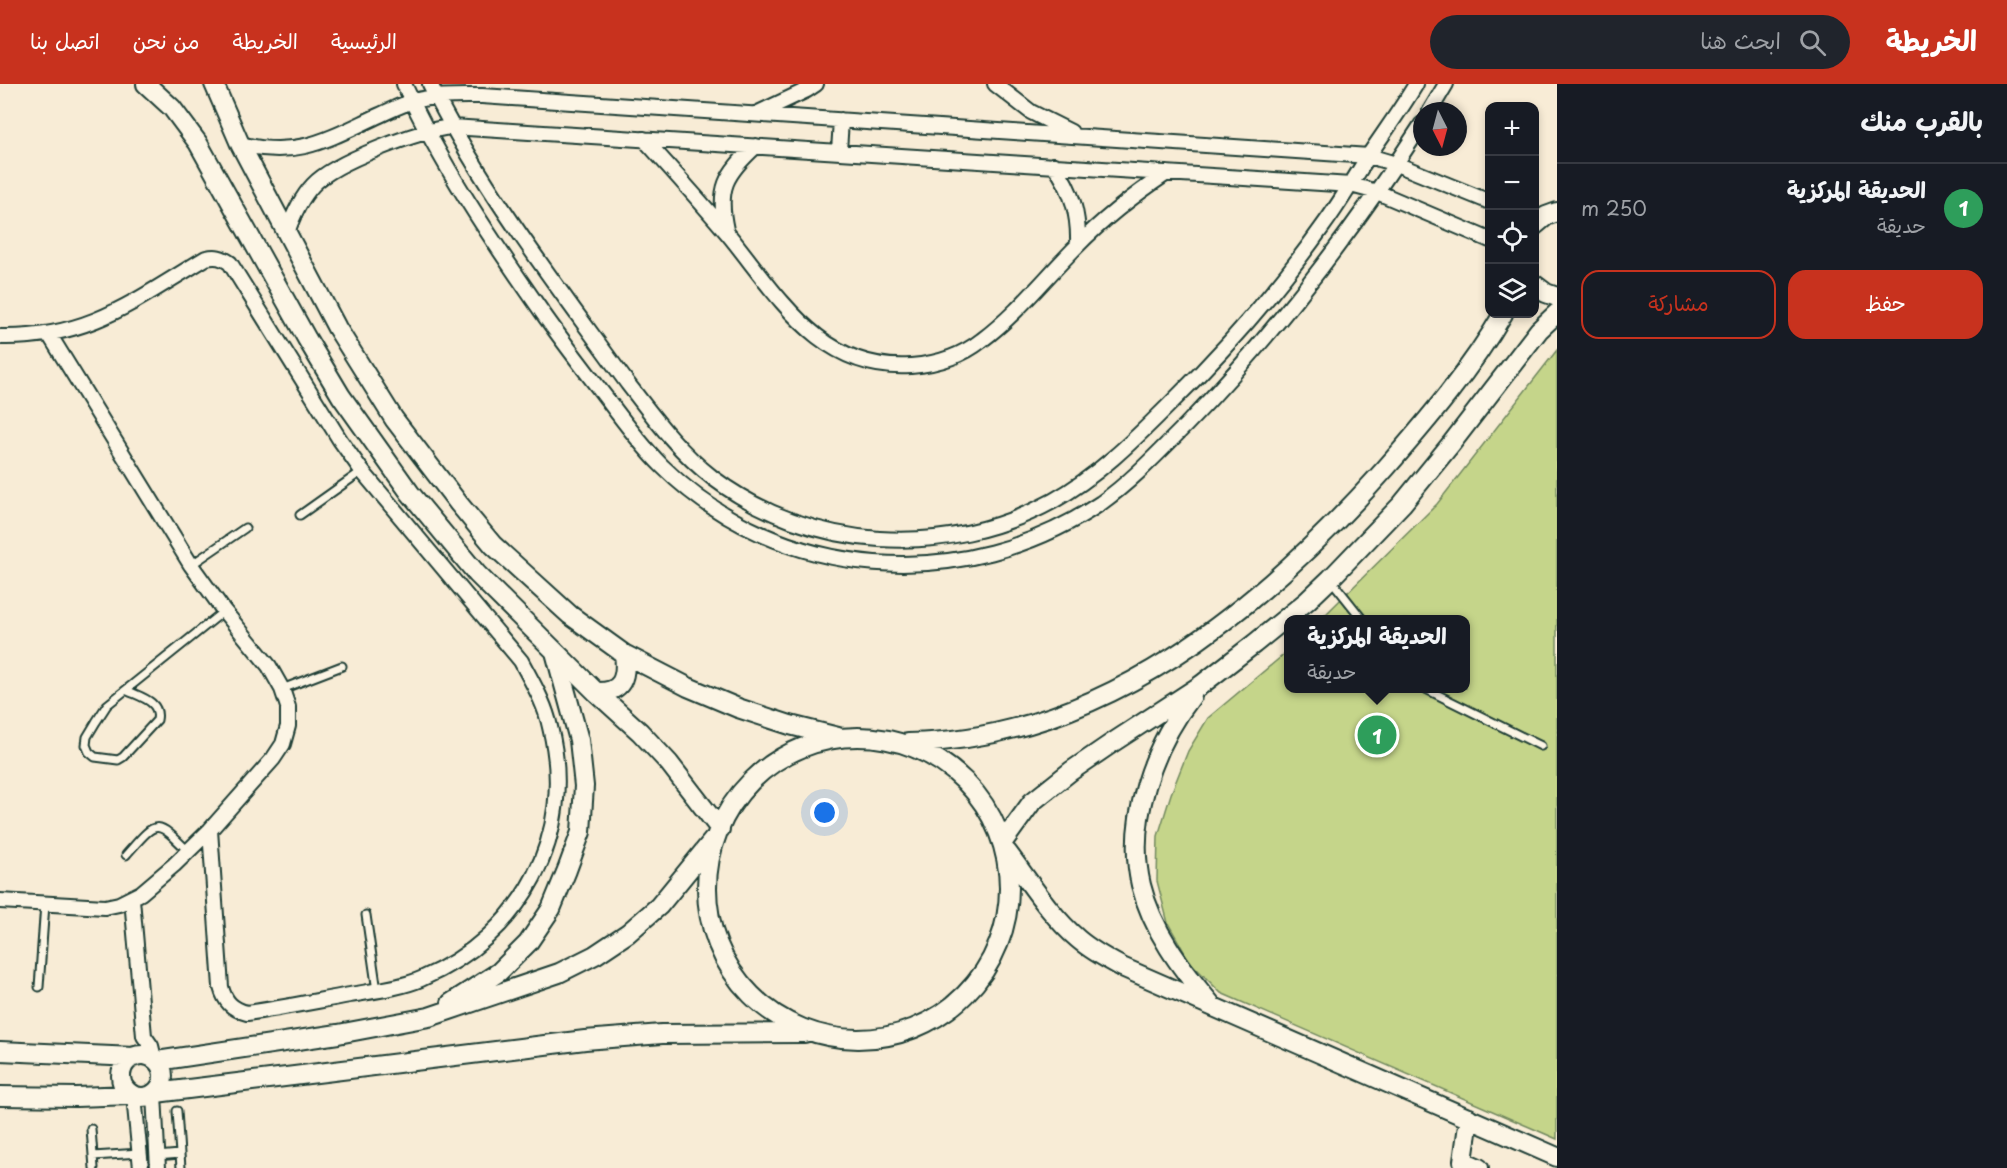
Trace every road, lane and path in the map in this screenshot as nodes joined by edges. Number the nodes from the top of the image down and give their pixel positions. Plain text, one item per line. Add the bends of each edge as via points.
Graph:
1 (146, 84) edge
2 (214, 84) edge
3 (404, 84) edge
4 (816, 84) edge
5 (995, 84) edge
6 (1416, 84) edge
7 (1446, 84) edge
8 (433, 90) edge
9 (412, 102) junction
10 (1435, 102) edge
11 (755, 114) junction
12 (841, 120) junction
13 (452, 127) junction
14 (427, 131) junction
15 (1081, 136) junction
16 (1413, 137) edge
17 (644, 139) junction
18 (240, 144) junction
19 (756, 146) junction
20 (839, 151) junction
21 (1368, 156) junction
22 (1396, 164) junction
23 (1054, 165) junction
24 (1167, 173) junction
25 (1351, 185) junction
26 (1377, 192) junction
27 (1485, 200) edge
28 (1557, 212) edge
29 (1539, 221) edge
30 (726, 232) junction
31 (287, 233) junction
32 (1485, 238) edge
33 (1078, 245) junction
34 (1539, 288) edge
35 (1557, 297) edge
36 (1557, 313) edge
37 (1500, 318) edge
38 (49, 334) junction
39 (0, 337) edge
40 (650, 412) junction
41 (630, 429) junction
42 (362, 471) junction
43 (300, 515) dead end
44 (1021, 517) junction
45 (244, 528) dead end
46 (1031, 540) junction
47 (191, 565) junction
48 (1330, 579) junction
49 (224, 611) junction
50 (1290, 615) edge
51 (1359, 615) edge
52 (1284, 620) edge
53 (554, 651) junction
54 (624, 654) junction
55 (342, 666) dead end
56 (1201, 685) junction
57 (282, 689) junction
58 (126, 690) junction
59 (596, 692) junction
60 (1434, 693) edge
61 (843, 738) junction
62 (900, 743) junction
63 (1541, 746) dead end
64 (210, 830) junction
65 (718, 832) junction
66 (1003, 845) junction
67 (189, 852) junction
68 (126, 855) dead end
69 (132, 899) junction
70 (0, 901) edge
71 (45, 904) junction
72 (366, 915) dead end
73 (39, 987) dead end
74 (377, 991) junction
75 (1211, 1004) junction
76 (429, 1017) junction
77 (816, 1034) junction
78 (144, 1036) junction
79 (0, 1051) edge
80 (134, 1056) junction
81 (156, 1060) junction
82 (155, 1094) junction
83 (0, 1096) edge
84 (133, 1096) junction
85 (177, 1111) dead end
86 (1469, 1118) junction
87 (91, 1129) dead end
88 (140, 1153) junction
89 (180, 1154) junction
90 (93, 1156) junction
91 (1557, 1157) edge
92 (158, 1162) edge
93 (1471, 1165) edge
94 (94, 1168) edge
95 (141, 1168) edge
96 (181, 1168) edge

1 - 53 street via 172,108 198,143 313,349 379,452 477,574
2 - 18 street
3 - 9 street
4 - 11 street
5 - 15 street via 1031,112
6 - 21 street
7 - 10 street
8 - 9 street
8 - 11 street
8 - 13 street
9 - 14 street
9 - 18 street via 299,148 279,151
11 - 12 street
12 - 15 street
12 - 20 street
13 - 14 street
13 - 17 street
13 - 40 street via 520,235
14 - 31 street via 331,170 301,199
14 - 41 street via 496,246
15 - 21 street
16 - 22 street
17 - 19 street
17 - 30 street
18 - 31 street
19 - 20 street
19 - 30 street via 730,173 723,190 721,208
20 - 23 street
21 - 22 street
21 - 25 street
22 - 26 street
22 - 27 street
23 - 24 street
23 - 33 street via 1071,195
24 - 25 street
24 - 33 street via 1105,218
25 - 26 street
25 - 44 street via 1261,306 1194,380 1089,477
26 - 32 street
26 - 46 street via 1282,316 1166,445 1103,501
28 - 29 street
30 - 33 street via 812,333 836,351 865,362 895,367 925,365 955,356 981,341
31 - 54 street via 365,374 459,504 493,545 544,593
34 - 35 street
36 - 48 street via 1539,330 1402,504
37 - 62 street via 1439,404 1370,486 1290,567 1211,633 1127,686 1082,707 986,735 937,743
38 - 39 street
38 - 42 street via 111,315 206,258 223,258 230,263
38 - 47 street
40 - 41 street
40 - 44 street via 679,447 713,478 793,522 837,534 882,540 928,540 974,532
41 - 46 street via 662,466 700,499 742,525 787,545 835,558 884,565 934,564 983,556
42 - 43 lane
42 - 74 street via 521,661 550,726 556,762 551,833 537,872 516,907 489,938 456,962 419,980
44 - 46 street
45 - 47 lane
47 - 49 street
48 - 50 street
48 - 51 lane
49 - 57 street via 269,666
49 - 58 lane
52 - 56 street
53 - 59 street
53 - 76 street via 579,740 584,786 581,832 551,909 528,943 499,972
54 - 59 street via 625,674 621,683 606,692
54 - 61 street via 738,708
55 - 57 lane
56 - 66 street via 1071,771 1032,802
56 - 75 street via 1161,745 1148,778 1138,849 1141,885 1154,919 1169,949
57 - 64 street via 288,707 283,744
58 - 58 lane via 107,705 87,737 86,745 95,757 118,760 157,720 156,706
59 - 65 street via 662,756
60 - 63 lane
61 - 62 street
61 - 65 street via 810,746 779,760 753,780 731,806
62 - 66 street via 945,764 964,780 993,819
64 - 67 street
64 - 74 street via 221,987 229,1005 247,1013
65 - 76 street via 658,906 595,956 559,973
65 - 77 street via 707,876 708,906 714,934 726,961 742,986 764,1006
66 - 75 street via 1059,921 1078,939 1122,967
66 - 77 street via 1009,869 1006,923 998,948 968,993 924,1024 898,1034 845,1038
67 - 68 lane via 168,831 154,827
67 - 69 street
69 - 71 street via 105,907
69 - 78 street
70 - 71 street
71 - 73 lane
72 - 74 lane
75 - 86 street
76 - 81 street
77 - 82 street via 662,1034 585,1040
78 - 80 street
78 - 81 street
79 - 80 street
80 - 81 street
80 - 84 street via 121,1075 122,1083
81 - 82 street via 164,1074
82 - 84 street
82 - 92 street
83 - 84 street
84 - 88 street
85 - 89 lane
86 - 91 street
86 - 93 street
87 - 90 lane
88 - 90 lane
88 - 95 street
89 - 92 lane
89 - 96 lane
90 - 94 lane

